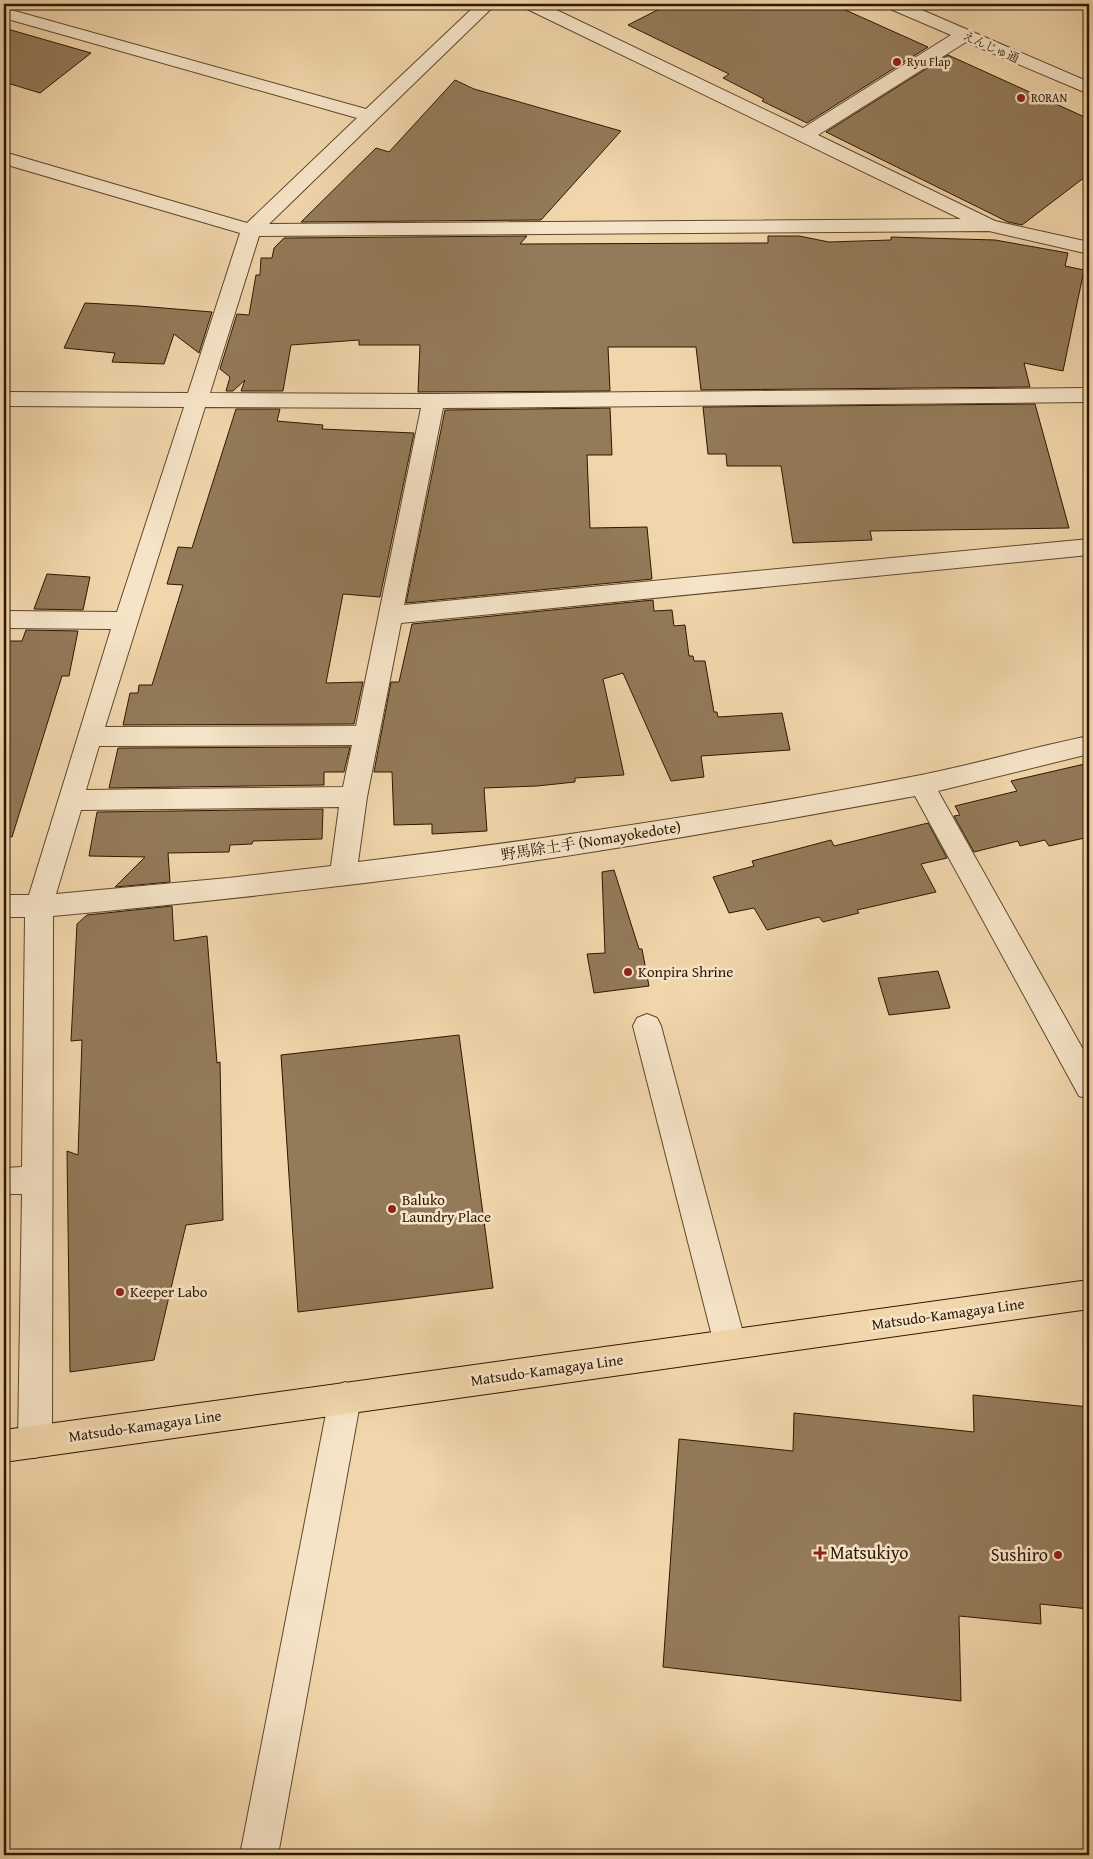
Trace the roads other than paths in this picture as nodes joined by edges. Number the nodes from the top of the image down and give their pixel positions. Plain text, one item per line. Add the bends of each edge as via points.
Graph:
1 (487, 4) edge
2 (531, 4) edge
3 (894, 4) edge
4 (4, 13) edge
5 (964, 35) junction
6 (1089, 89) edge
7 (370, 116) junction
8 (803, 136) junction
9 (4, 158) edge
10 (989, 225) junction
11 (250, 230) junction
12 (1089, 248) edge
13 (1089, 394) edge
14 (4, 399) edge
15 (433, 401) junction
16 (196, 402) junction
17 (1089, 547) edge
18 (392, 615) junction
19 (4, 620) edge
20 (127, 621) junction
21 (368, 735) junction
22 (90, 737) junction
23 (1089, 744) edge
24 (922, 785) junction
25 (354, 797) junction
26 (71, 800) junction
27 (343, 874) junction
28 (4, 906) edge
29 (39, 906) junction
30 (647, 1026) dead end
31 (1089, 1087) edge
32 (36, 1180) junction
33 (4, 1181) edge
34 (1089, 1294) edge
35 (730, 1344) junction
36 (345, 1398) junction
37 (35, 1442) junction
38 (4, 1446) edge
39 (259, 1855) edge

1 - 7 street
2 - 8 street
3 - 5 street, えんじゅ通
4 - 7 street
5 - 6 street, えんじゅ通
5 - 8 street
7 - 11 street
8 - 10 street
9 - 11 street
10 - 11 street
10 - 12 street
11 - 16 street
13 - 15 street
14 - 16 street
15 - 16 street
15 - 18 street
16 - 20 street
17 - 18 street
18 - 21 street
19 - 20 street
20 - 22 street
21 - 22 street
21 - 25 street
22 - 26 street
23 - 24 street, 野馬除土手 (Nomayokedote)
24 - 27 street, 野馬除土手 (Nomayokedote) via 696,825 485,857
24 - 31 street
25 - 26 street
25 - 27 street
26 - 29 street
27 - 29 street, 野馬除土手 (Nomayokedote) via 228,889
28 - 29 street, 野馬除土手 (Nomayokedote)
29 - 32 street
30 - 35 street
32 - 33 street
32 - 37 street
34 - 35 main road, Matsudo-Kamagaya Line
35 - 36 main road, Matsudo-Kamagaya Line
36 - 37 main road, Matsudo-Kamagaya Line
36 - 39 street
37 - 38 main road, Matsudo-Kamagaya Line

